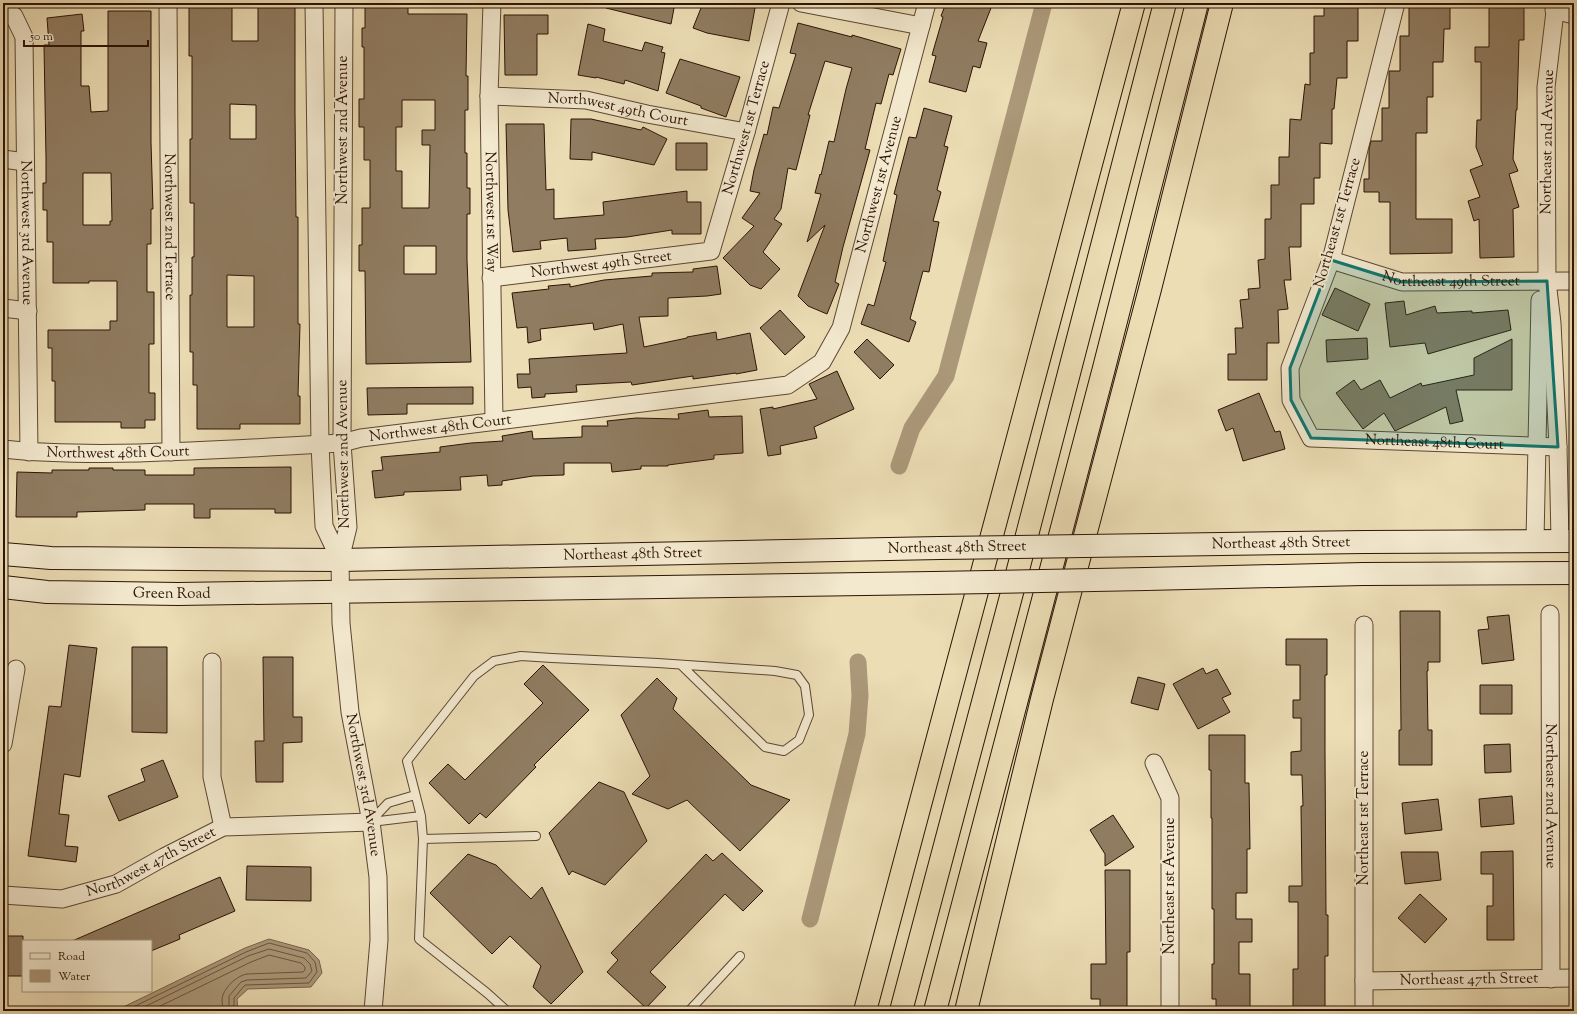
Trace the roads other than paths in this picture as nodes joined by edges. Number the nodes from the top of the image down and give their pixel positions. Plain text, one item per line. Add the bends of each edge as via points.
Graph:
1 (168, 3) edge
2 (314, 3) edge
3 (344, 3) edge
4 (492, 3) edge
5 (781, 3) edge
6 (801, 3) edge
7 (927, 3) edge
8 (1134, 3) edge
9 (1165, 3) edge
10 (1197, 3) edge
11 (1222, 3) edge
12 (1396, 3) edge
13 (1555, 6) edge
14 (1574, 15) edge
15 (9, 16) edge
16 (921, 26) junction
17 (488, 96) junction
18 (746, 132) junction
19 (3, 159) edge
20 (25, 162) junction
21 (711, 251) joint
22 (1331, 260) junction
23 (491, 278) junction
24 (1547, 281) junction
25 (1574, 281) edge
26 (3, 308) edge
27 (28, 311) junction
28 (822, 362) joint
29 (494, 420) junction
30 (1311, 438) joint
31 (342, 443) junction
32 (320, 444) junction
33 (1537, 446) junction
34 (1558, 447) junction
35 (3, 448) edge
36 (30, 452) junction
37 (171, 452) junction
38 (1535, 540) junction
39 (1567, 540) edge
40 (3, 554) edge
41 (340, 560) junction
42 (1574, 573) edge
43 (3, 587) edge
44 (341, 592) junction
45 (1550, 614) dead end
46 (1364, 625) dead end
47 (212, 662) dead end
48 (681, 666) junction
49 (16, 669) dead end
50 (3, 744) edge
51 (1154, 763) dead end
52 (416, 796) junction
53 (421, 816) junction
54 (371, 822) junction
55 (223, 827) junction
56 (536, 836) dead end
57 (423, 839) junction
58 (3, 895) edge
59 (740, 956) dead end
60 (1551, 978) junction
61 (1574, 978) edge
62 (1364, 981) junction
63 (373, 1011) edge
64 (507, 1011) edge
65 (688, 1011) edge
66 (865, 1011) edge
67 (901, 1011) edge
68 (935, 1011) edge
69 (966, 1011) edge
70 (1170, 1011) edge
71 (1364, 1011) edge

1 - 37 street, Northwest 2nd Terrace
2 - 32 street, Northwest 2nd Avenue
3 - 31 street, Northwest 2nd Avenue
4 - 17 street, Northwest 1st Way
5 - 18 street, Northwest 1st Terrace
6 - 16 street
7 - 16 street, Northwest 1st Avenue
8 - 66 highway
9 - 67 highway
10 - 68 highway
11 - 69 highway via 1042,699
12 - 22 street, Northeast 1st Terrace
13 - 14 street
13 - 24 street, Northeast 2nd Avenue via 1546,87
15 - 20 street, Northwest 3rd Avenue via 24,37
16 - 28 street, Northwest 1st Avenue via 841,328
17 - 18 street, Northwest 49th Court via 586,100
17 - 23 street, Northwest 1st Way
18 - 21 street, Northwest 1st Terrace
19 - 20 street
20 - 27 street, Northwest 3rd Avenue
21 - 23 street, Northwest 49th Street
22 - 24 street, Northeast 49th Street via 1402,282
22 - 30 street, Northeast 1st Terrace via 1290,368 1291,400
23 - 29 street, Northwest 1st Way
24 - 25 street, Northeast 49th Street
24 - 33 street, Northeast 2nd Avenue via 1540,288
24 - 34 street, Northeast 2nd Avenue via 1552,323
26 - 27 street
27 - 36 street, Northwest 3rd Avenue
28 - 29 street, Northwest 48th Court via 788,385
29 - 31 street, Northwest 48th Court
30 - 33 street, Northeast 48th Court
31 - 32 street, Northwest 48th Court
31 - 41 street, Northwest 2nd Avenue via 348,527
32 - 37 street, Northwest 48th Court
32 - 41 street, Northwest 2nd Avenue via 324,526
33 - 34 street, Northeast 48th Court
33 - 38 street, Northeast 2nd Avenue
34 - 39 street, Northeast 2nd Avenue
35 - 36 street, Northwest 48th Court
36 - 37 street, Northwest 48th Court
38 - 39 main road, Northeast 48th Street
38 - 41 main road, Northeast 48th Street, bridge
40 - 41 main road via 50,558
41 - 44 street, Northwest 3rd Avenue
42 - 44 main road, bridge via 1363,574
43 - 44 main road, Green Road via 47,592 178,594
44 - 54 street, Northwest 3rd Avenue via 341,623 350,712
45 - 60 street, Northeast 2nd Avenue
46 - 62 street, Northeast 1st Terrace
47 - 55 street via 212,777
48 - 48 lane via 775,671 796,675 805,686 809,715 799,740 784,751 765,747
48 - 52 lane via 522,656 494,661 474,676 406,761
49 - 50 street
51 - 70 street, Northeast 1st Avenue via 1170,798
52 - 53 lane
52 - 54 lane via 388,803
53 - 54 lane
53 - 57 lane
54 - 55 street, Northwest 47th Street
54 - 63 street, Northwest 3rd Avenue via 378,877 379,940
55 - 58 street, Northwest 47th Street via 164,856 116,884 62,899
56 - 57 lane
57 - 64 lane via 419,939
59 - 65 lane
60 - 61 street, Northeast 47th Street
60 - 62 street, Northeast 47th Street
62 - 71 street, Northeast 1st Terrace

